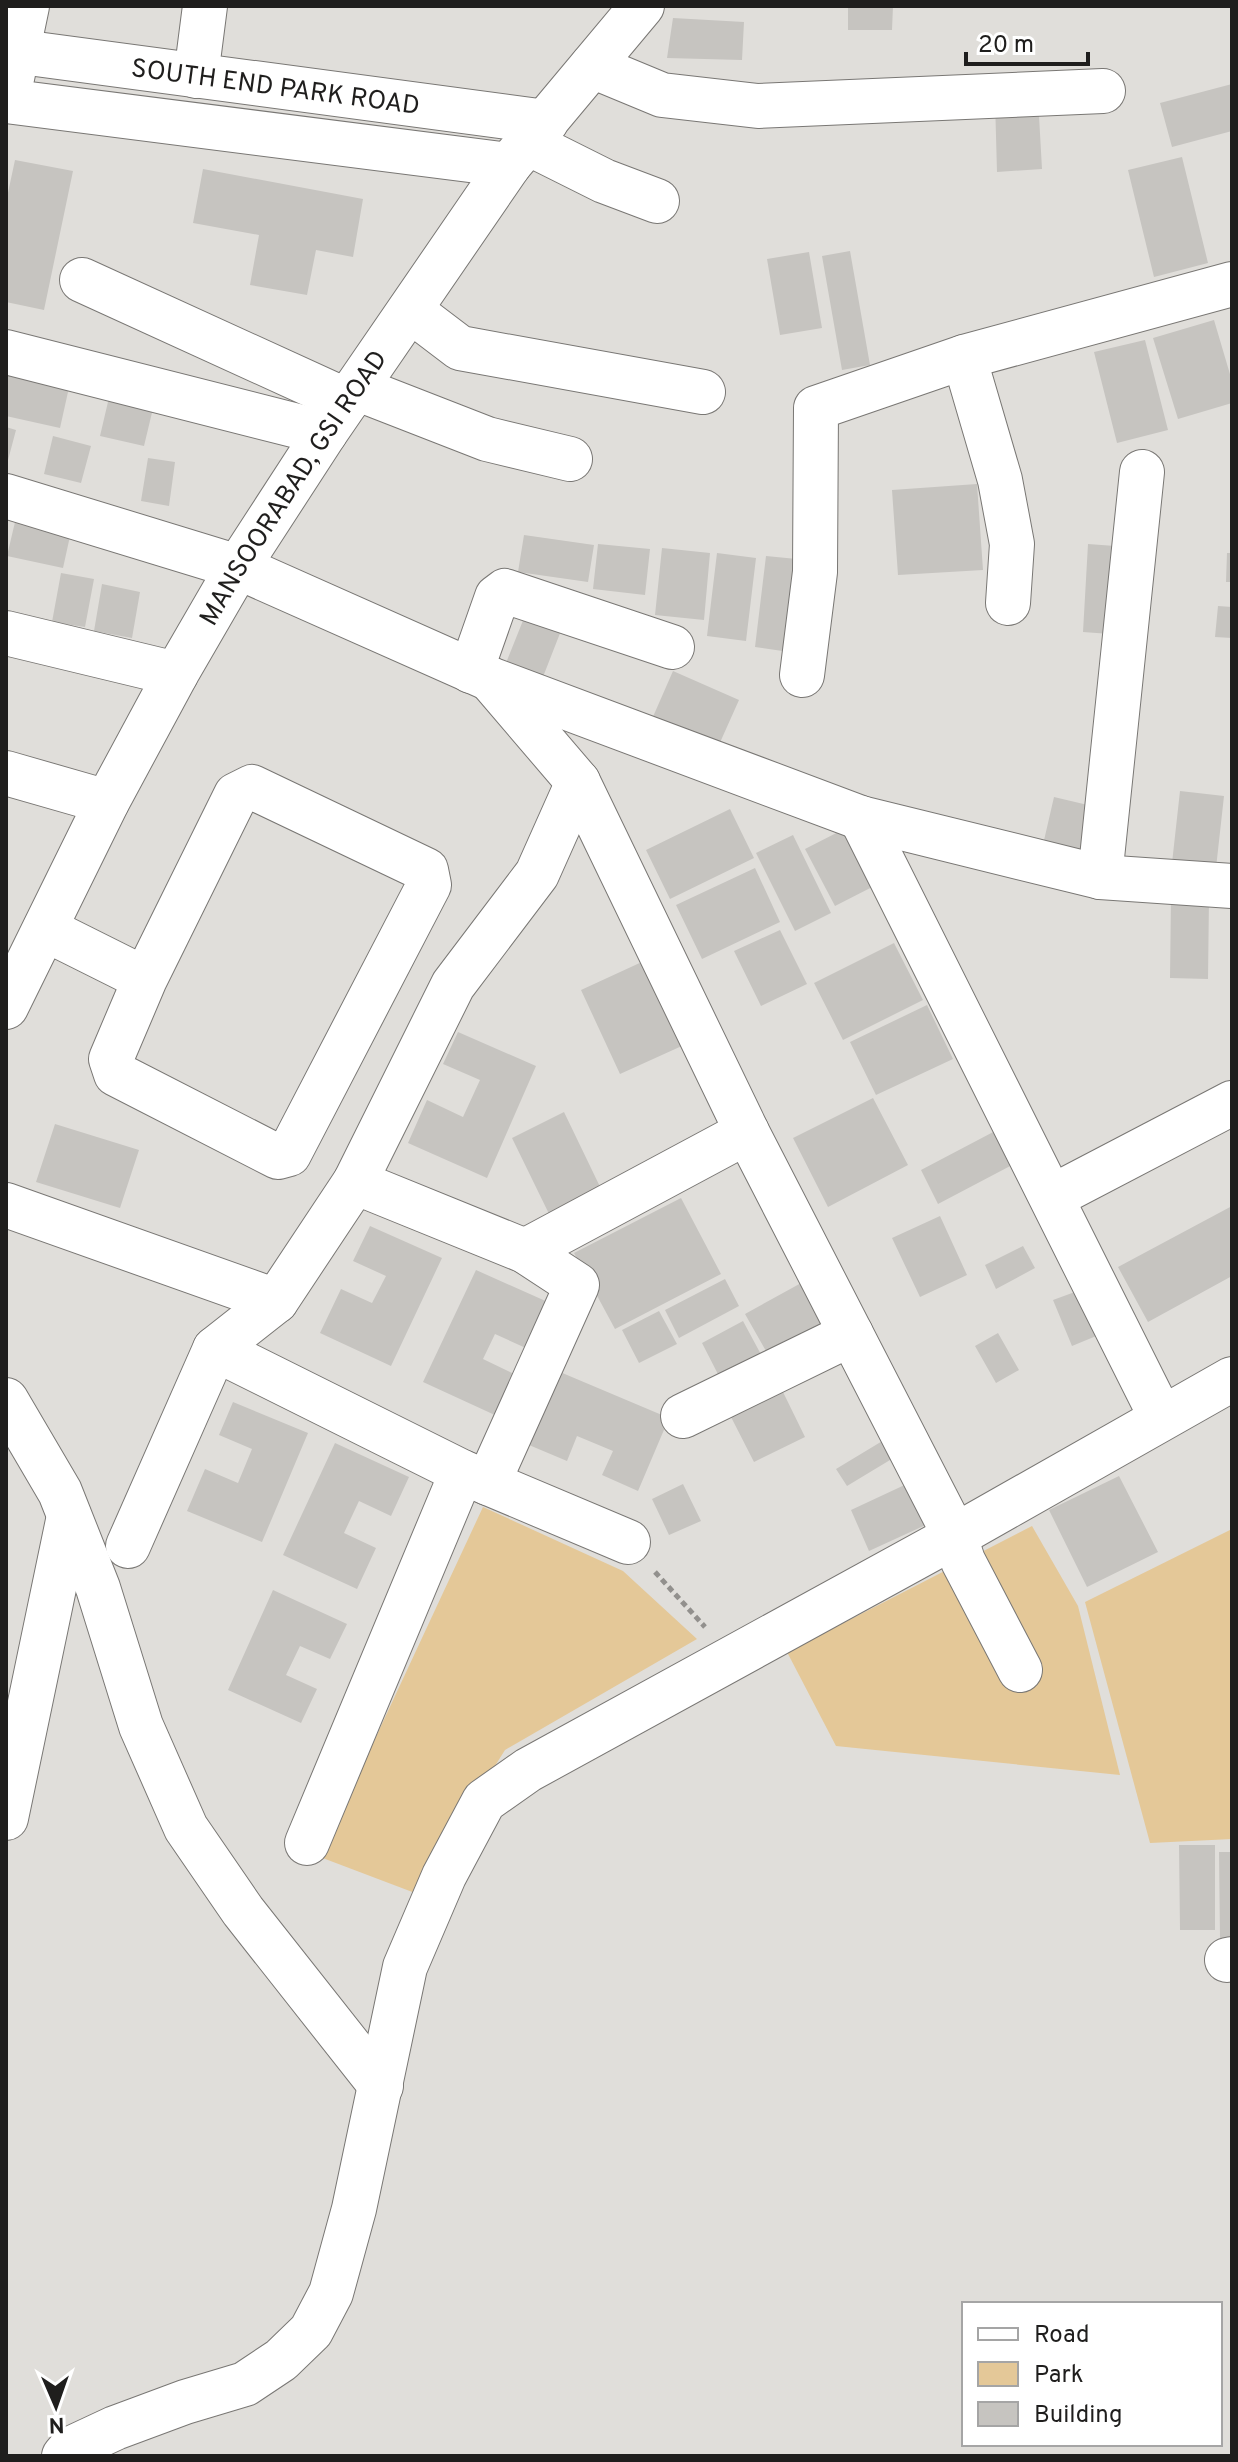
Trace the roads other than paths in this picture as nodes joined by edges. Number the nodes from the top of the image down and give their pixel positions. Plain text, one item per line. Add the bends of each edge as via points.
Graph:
1 (27, 6) edge
2 (205, 6) edge
3 (642, 6) edge
4 (12, 51) edge
5 (592, 66) junction
6 (196, 76) junction
7 (1103, 91) dead end
8 (6, 102) edge
9 (528, 143) junction
10 (657, 201) dead end
11 (82, 280) dead end
12 (1232, 284) edge
13 (410, 310) junction
14 (6, 352) edge
15 (964, 357) junction
16 (703, 392) dead end
17 (342, 408) junction
18 (570, 459) dead end
19 (1142, 472) dead end
20 (6, 496) edge
21 (238, 567) junction
22 (1008, 603) dead end
23 (6, 633) edge
24 (672, 647) dead end
25 (176, 674) junction
26 (481, 675) junction
27 (802, 675) dead end
28 (6, 773) edge
29 (578, 782) junction
30 (107, 802) junction
31 (861, 818) junction
32 (1100, 877) junction
33 (1232, 886) edge
34 (45, 929) junction
35 (145, 979) junction
36 (6, 1007) edge
37 (1232, 1103) edge
38 (747, 1132) junction
39 (355, 1182) junction
40 (1052, 1197) junction
41 (6, 1205) edge
42 (525, 1251) junction
43 (276, 1301) junction
44 (851, 1334) junction
45 (215, 1349) junction
46 (1232, 1379) edge
47 (6, 1400) edge
48 (683, 1416) dead end
49 (1161, 1417) junction
50 (475, 1478) junction
51 (69, 1516) junction
52 (955, 1536) junction
53 (628, 1542) road end
54 (128, 1546) dead end
55 (1020, 1670) dead end
56 (6, 1818) edge
57 (307, 1843) dead end
58 (381, 2086) junction
59 (64, 2456) edge

1 - 4 street
2 - 6 street
3 - 5 street, MANSOORABAD, GSI ROAD
4 - 6 street, SOUTH END PARK ROAD
4 - 8 street
5 - 7 street via 662,95 758,106
5 - 9 street, MANSOORABAD, GSI ROAD
6 - 9 street, SOUTH END PARK ROAD
8 - 9 street, SOUTH END PARK ROAD
9 - 10 street
9 - 13 street, MANSOORABAD, GSI ROAD
11 - 17 street
12 - 15 street
13 - 16 street via 460,348
13 - 17 street, MANSOORABAD, GSI ROAD
14 - 17 street
15 - 22 street via 1003,493 1012,544
15 - 27 street via 816,408 815,572
17 - 18 street
17 - 21 street, MANSOORABAD, GSI ROAD
19 - 32 street
20 - 21 street
21 - 25 street, MANSOORABAD, GSI ROAD
21 - 26 street
23 - 25 street
24 - 26 street via 505,591 497,597
25 - 30 street, MANSOORABAD, GSI ROAD
26 - 29 street
26 - 31 street
28 - 30 street
29 - 38 street
29 - 39 street via 537,874 453,985
30 - 34 street, MANSOORABAD, GSI ROAD
31 - 32 street
31 - 40 street
32 - 33 street
34 - 35 street
34 - 36 street, MANSOORABAD, GSI ROAD
35 - 35 street via 111,1059 116,1074 278,1157 289,1154 429,885 426,870 252,787 236,795
37 - 40 street
38 - 42 street
38 - 44 street
39 - 42 street
39 - 43 street
40 - 49 street
41 - 43 street
42 - 50 street via 577,1285
43 - 45 street
44 - 48 street
44 - 52 street
45 - 50 street
45 - 54 street
46 - 49 street
47 - 51 street
49 - 52 street
50 - 53 street
50 - 57 street
51 - 56 street
51 - 58 street via 98,1588 141,1726 186,1828 243,1911
52 - 55 street
52 - 58 street via 528,1770 484,1801 405,1967
58 - 59 street via 331,2293 311,2331 245,2384 115,2428

